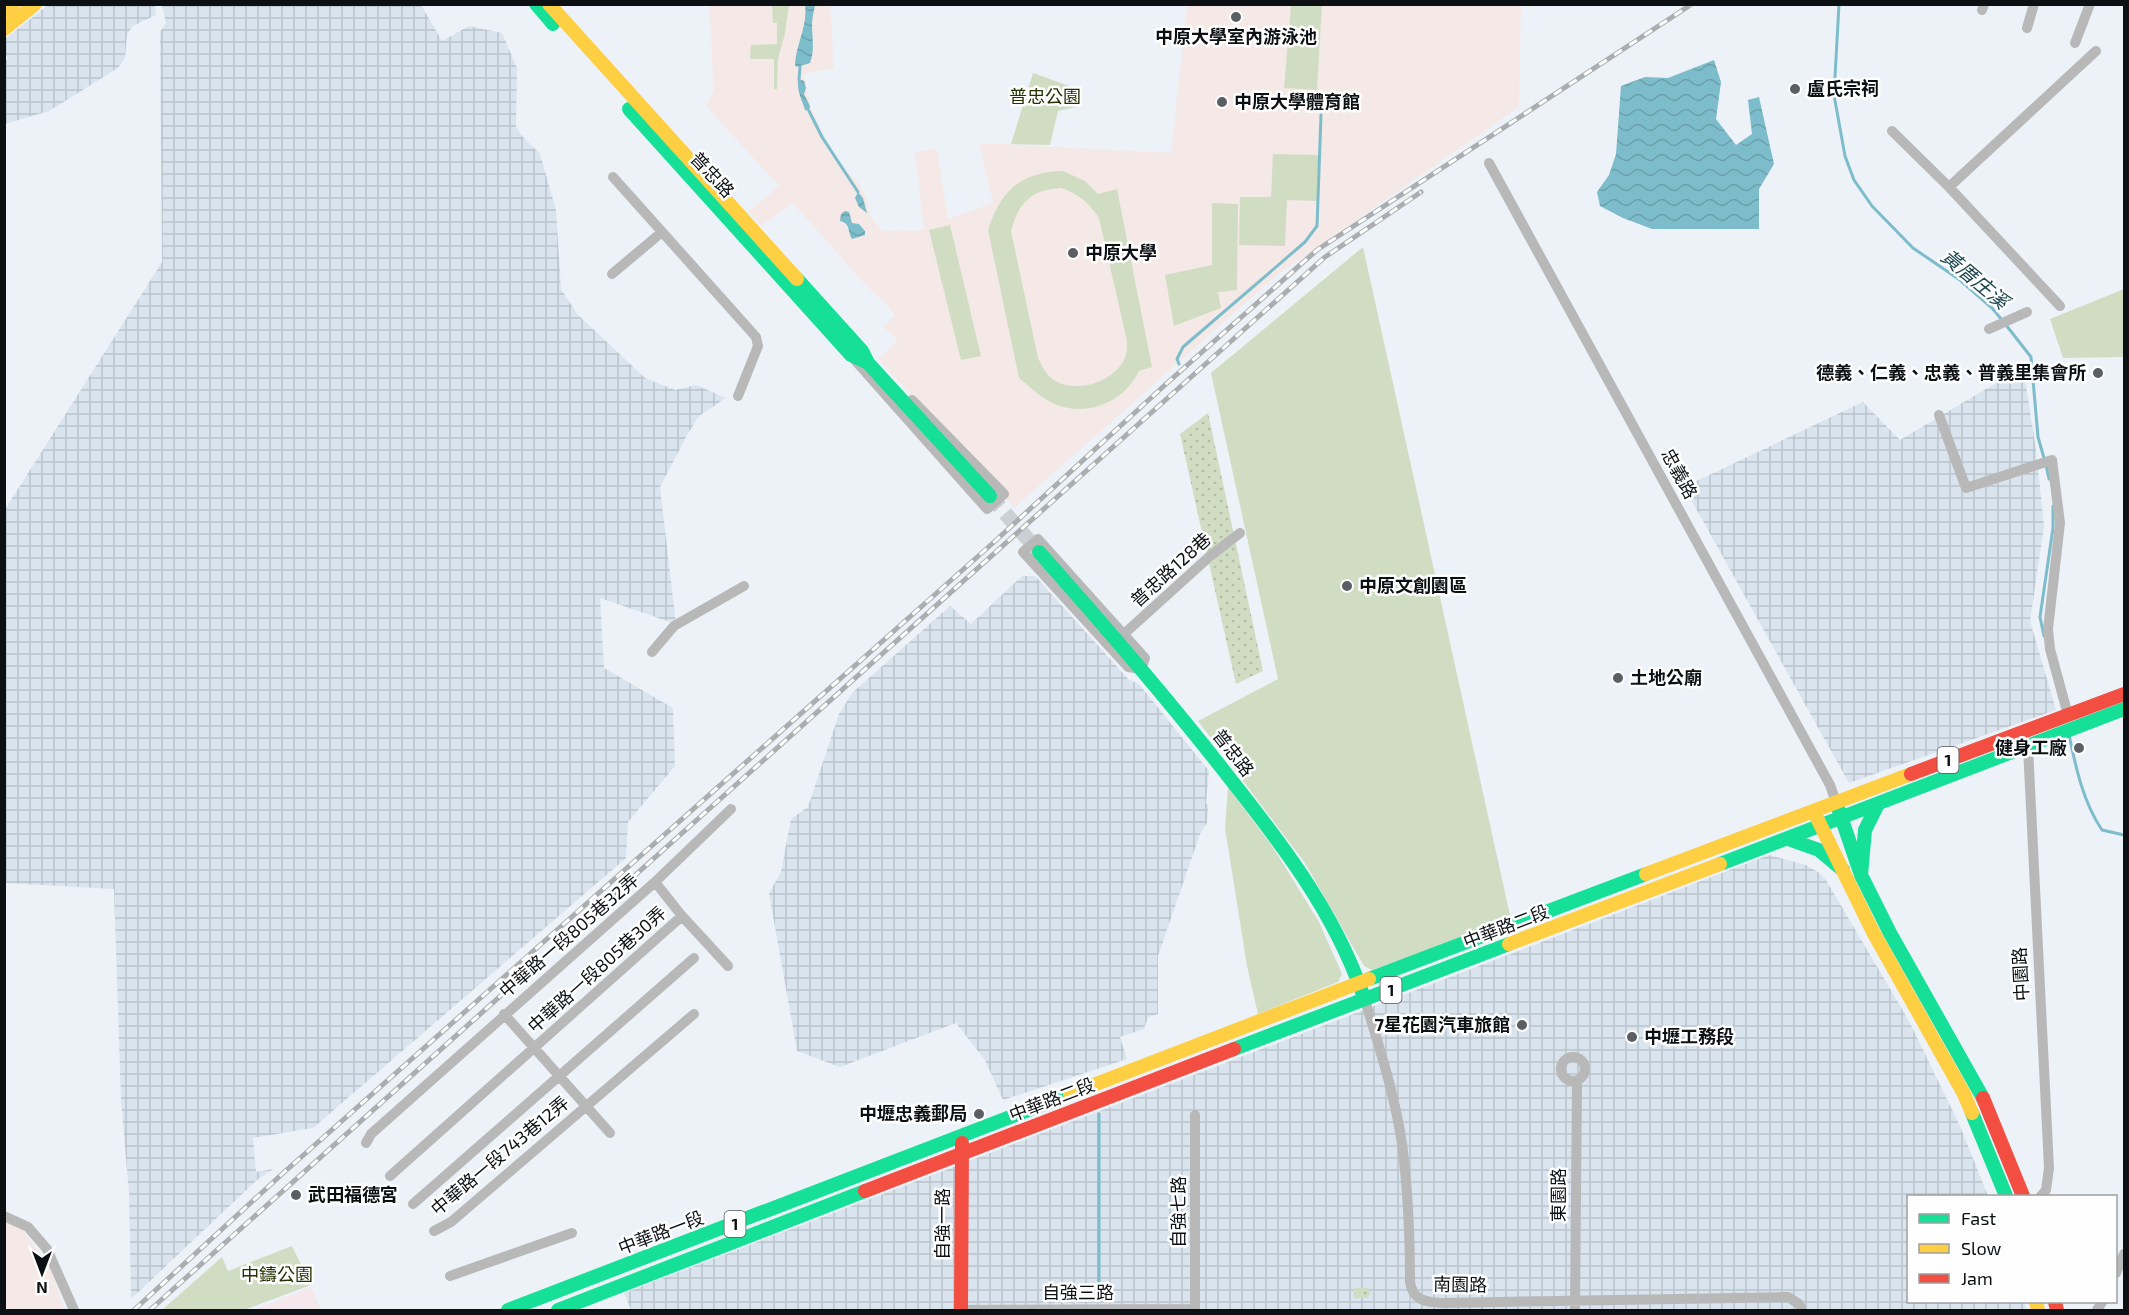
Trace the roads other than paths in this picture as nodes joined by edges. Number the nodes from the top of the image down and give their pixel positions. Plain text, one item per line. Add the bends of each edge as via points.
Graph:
1 (13, 4) edge
2 (35, 4) edge
3 (536, 4) edge
4 (549, 4) edge
5 (2034, 4) edge
6 (2090, 4) edge
7 (4, 11) edge
8 (2027, 28) dead end
9 (4, 29) edge
10 (2075, 43) dead end
11 (2096, 51) dead end
12 (1892, 131) dead end
13 (1489, 163) dead end
14 (613, 177) dead end
15 (1949, 187) junction
16 (662, 232) junction
17 (612, 274) dead end
18 (2060, 306) dead end
19 (2027, 312) dead end
20 (1989, 329) dead end
21 (860, 357) junction
22 (738, 396) dead end
23 (1939, 414) dead end
24 (990, 496) tunnel mouth
25 (1240, 533) dead end
26 (1039, 552) tunnel mouth
27 (744, 586) dead end
28 (1124, 634) junction
29 (652, 652) dead end
30 (1141, 669) junction
31 (2124, 694) edge
32 (2124, 710) edge
33 (2064, 717) junction
34 (2028, 747) junction
35 (1836, 802) junction
36 (1878, 804) junction
37 (731, 809) dead end
38 (1815, 810) junction
39 (1841, 818) junction
40 (1821, 826) junction
41 (1788, 838) junction
42 (1843, 870) junction
43 (1861, 874) junction
44 (655, 882) junction
45 (682, 916) junction
46 (694, 957) dead end
47 (728, 966) dead end
48 (1359, 983) junction
49 (1365, 1000) junction
50 (504, 1014) junction
51 (694, 1014) dead end
52 (534, 1049) junction
53 (560, 1077) junction
54 (1577, 1081) dead end
55 (586, 1105) junction
56 (1195, 1115) dead end
57 (610, 1133) dead end
58 (962, 1137) junction
59 (366, 1143) dead end
60 (961, 1154) junction
61 (390, 1176) dead end
62 (2005, 1195) edge
63 (2022, 1195) edge
64 (2042, 1195) edge
65 (412, 1204) dead end
66 (4, 1216) edge
67 (434, 1231) dead end
68 (572, 1233) dead end
69 (2124, 1254) edge
70 (2117, 1269) edge
71 (450, 1276) dead end
72 (1575, 1306) edge
73 (1195, 1309) edge
74 (961, 1310) edge
75 (74, 1311) edge
76 (508, 1311) edge
77 (558, 1311) edge
78 (1802, 1311) edge

1 - 7 main road
2 - 9 main road
3 - 21 main road, 普忠路
4 - 21 main road, 普忠路
5 - 8 street
6 - 10 street
11 - 15 street
12 - 15 street
13 - 35 street, 忠義路
14 - 16 street
15 - 18 street
16 - 17 street
16 - 22 street via 756,337 758,346
19 - 20 street
21 - 21 street via 987,509 1004,494 873,360
21 - 24 main road, 普忠路
23 - 33 street via 1966,488 2052,460 2060,523 2048,629
25 - 28 street, 普忠路128巷
26 - 30 main road, 普忠路
27 - 29 street via 674,626
28 - 30 street via 1145,658
28 - 30 street via 1038,539 1023,552 1128,667
30 - 48 main road, 普忠路 via 1277,839 1312,891
31 - 33 main road, 中華路二段 / 1
32 - 34 main road, 中華路二段 / 1
33 - 35 main road, 中華路二段 / 1
34 - 36 main road, 中華路二段 / 1
34 - 64 street, 中園路 via 2049,1168
35 - 38 main road, 中華路二段 / 1
35 - 39 main road
36 - 39 main road, 中華路二段 / 1
36 - 43 main road via 1865,830
37 - 44 street, 中華路一段805巷32弄
38 - 40 main road
38 - 48 main road, 中華路二段 / 1
39 - 40 main road, 中華路二段 / 1
39 - 43 main road
40 - 41 main road, 中華路二段 / 1
40 - 42 main road
41 - 42 main road via 1819,850
41 - 49 main road, 中華路二段 / 1
42 - 62 main road via 1964,1095
43 - 63 main road via 1890,933 1979,1088
44 - 45 street
44 - 50 street, 中華路一段805巷32弄
45 - 47 street
45 - 52 street, 中華路一段805巷30弄
46 - 53 street
48 - 49 main road, 普忠路
48 - 58 main road, 中華路二段 / 1
49 - 60 main road, 中華路二段 / 1
49 - 72 street, 南園路 via 1402,1143 1410,1222 1410,1282 1414,1294 1421,1300 1442,1303
50 - 52 street
50 - 59 street, 中華路一段805巷32弄 via 371,1134
51 - 55 street, 中華路一段743巷12弄
52 - 53 street
52 - 61 street, 中華路一段805巷30弄
53 - 55 street
53 - 65 street
54 - 72 street, 東園路
55 - 57 street
55 - 67 street, 中華路一段743巷12弄 via 451,1222
56 - 73 street, 自強七路
58 - 60 main road, 自強一路
58 - 76 main road, 中華路一段 / 1
60 - 74 main road, 自強一路
60 - 77 main road, 中華路一段 / 1
66 - 75 street via 28,1227 47,1249
68 - 71 street
69 - 70 street
72 - 78 street, 南園路 via 1788,1298 1799,1304
73 - 74 street, 自強三路

